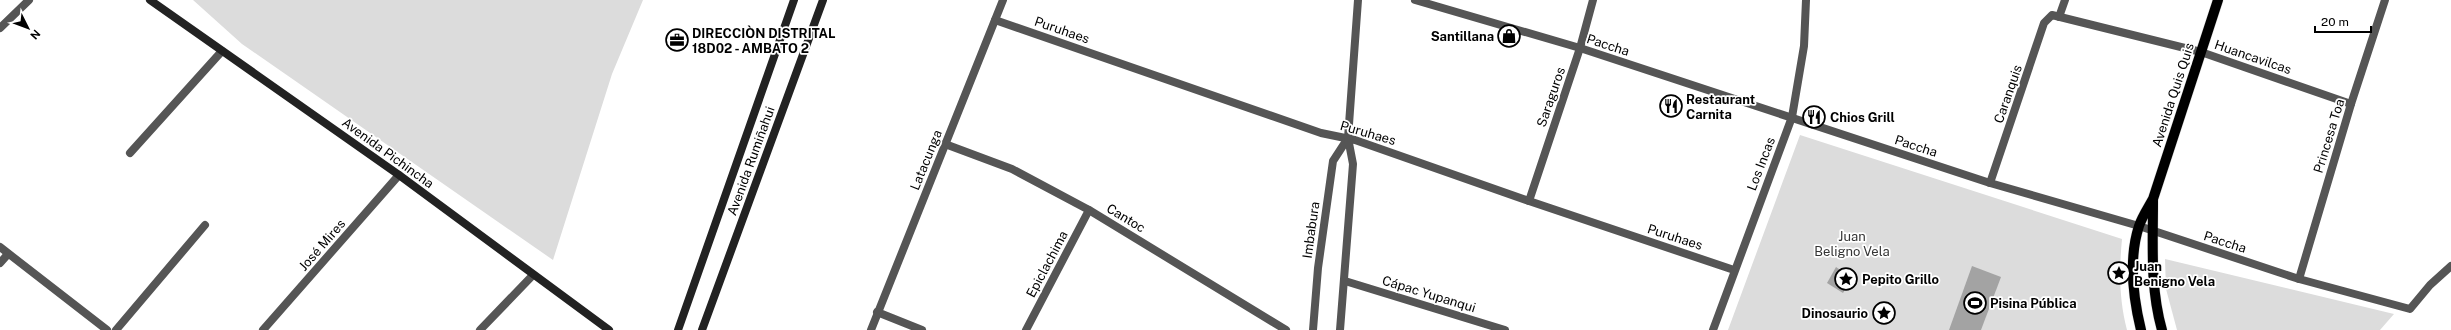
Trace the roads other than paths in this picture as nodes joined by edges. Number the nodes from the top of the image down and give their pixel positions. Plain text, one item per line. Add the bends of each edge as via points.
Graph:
1 (29, 0) edge
2 (150, 0) edge
3 (794, 0) edge
4 (823, 0) edge
5 (1003, 0) edge
6 (1358, 0) edge
7 (1415, 0) edge
8 (1593, 0) edge
9 (1806, 0) edge
10 (2065, 0) edge
11 (2218, 0) edge
12 (2385, 0) edge
13 (2056, 16) junction
14 (995, 20) junction
15 (0, 28) edge
16 (1580, 48) junction
17 (222, 51) junction
18 (2201, 52) junction
19 (2351, 104) junction
20 (1792, 117) junction
21 (1348, 138) junction
22 (945, 144) junction
23 (130, 153) dead end
24 (399, 175) junction
25 (1990, 183) junction
26 (2153, 199) junction
27 (1529, 201) junction
28 (1089, 210) junction
29 (205, 225) dead end
30 (2139, 226) junction
31 (2153, 232) junction
32 (0, 247) edge
33 (8, 254) junction
34 (0, 263) edge
35 (2451, 266) edge
36 (1734, 270) junction
37 (533, 274) junction
38 (2299, 279) junction
39 (1345, 281) junction
40 (877, 312) junction
41 (97, 327) edge
42 (107, 330) edge
43 (116, 330) edge
44 (263, 330) edge
45 (480, 330) edge
46 (609, 330) edge
47 (678, 330) edge
48 (702, 330) edge
49 (871, 330) edge
50 (922, 330) edge
51 (1026, 330) edge
52 (1286, 330) edge
53 (1313, 330) edge
54 (1340, 330) edge
55 (1505, 330) edge
56 (1713, 330) edge
57 (2141, 330) edge
58 (2162, 330) edge

1 - 15 street
2 - 17 main road, Avenida Pichincha
3 - 47 main road, Avenida Rumiñahui
4 - 48 main road, Avenida Rumiñahui
5 - 14 street, Latacunga
6 - 21 street, Imbabura
7 - 16 street, Paccha
8 - 16 street, Saraguros
9 - 20 street, Los Incas via 1804,46
10 - 13 street, Caranquis
11 - 18 main road, Avenida Quis Quis
12 - 19 street, Princesa Toa
13 - 18 street, Huancavilcas
13 - 25 street, Caranquis via 2044,23
14 - 21 street, Puruhaes via 1321,133
14 - 22 street, Latacunga
16 - 20 street, Paccha
16 - 27 street, Saraguros
17 - 23 street
17 - 24 main road, Avenida Pichincha
18 - 19 street, Huancavilcas
18 - 26 main road, Avenida Quis Quis
19 - 38 street, Princesa Toa
20 - 25 street, Paccha
20 - 36 street, Los Incas
21 - 27 street, Puruhaes
21 - 39 street, Imbabura via 1353,164
21 - 53 street, Imbabura via 1333,161 1318,268
22 - 28 street, Cantoc via 1012,169
22 - 40 street, Latacunga
24 - 37 main road, Avenida Pichincha
24 - 44 street, José Mires
25 - 30 street, Paccha
26 - 30 main road, Avenida Quis Quis
26 - 31 main road, Avenida Quis Quis
27 - 36 street, Puruhaes
28 - 51 street, Epiclachima
28 - 52 street, Cantoc
29 - 43 street
30 - 31 street, Paccha
30 - 57 main road, Avenida Quis Quis via 2133,296
31 - 38 street, Paccha
31 - 58 main road, Avenida Quis Quis via 2152,274 2155,306
32 - 33 street
33 - 34 street
33 - 41 street
35 - 38 street, Paccha via 2430,285 2410,309
36 - 56 street, Los Incas
37 - 45 street
37 - 46 main road, Avenida Pichincha
39 - 54 street, Imbabura
39 - 55 street, Cápac Yupanqui
40 - 49 street, Latacunga
40 - 50 street
41 - 42 street

